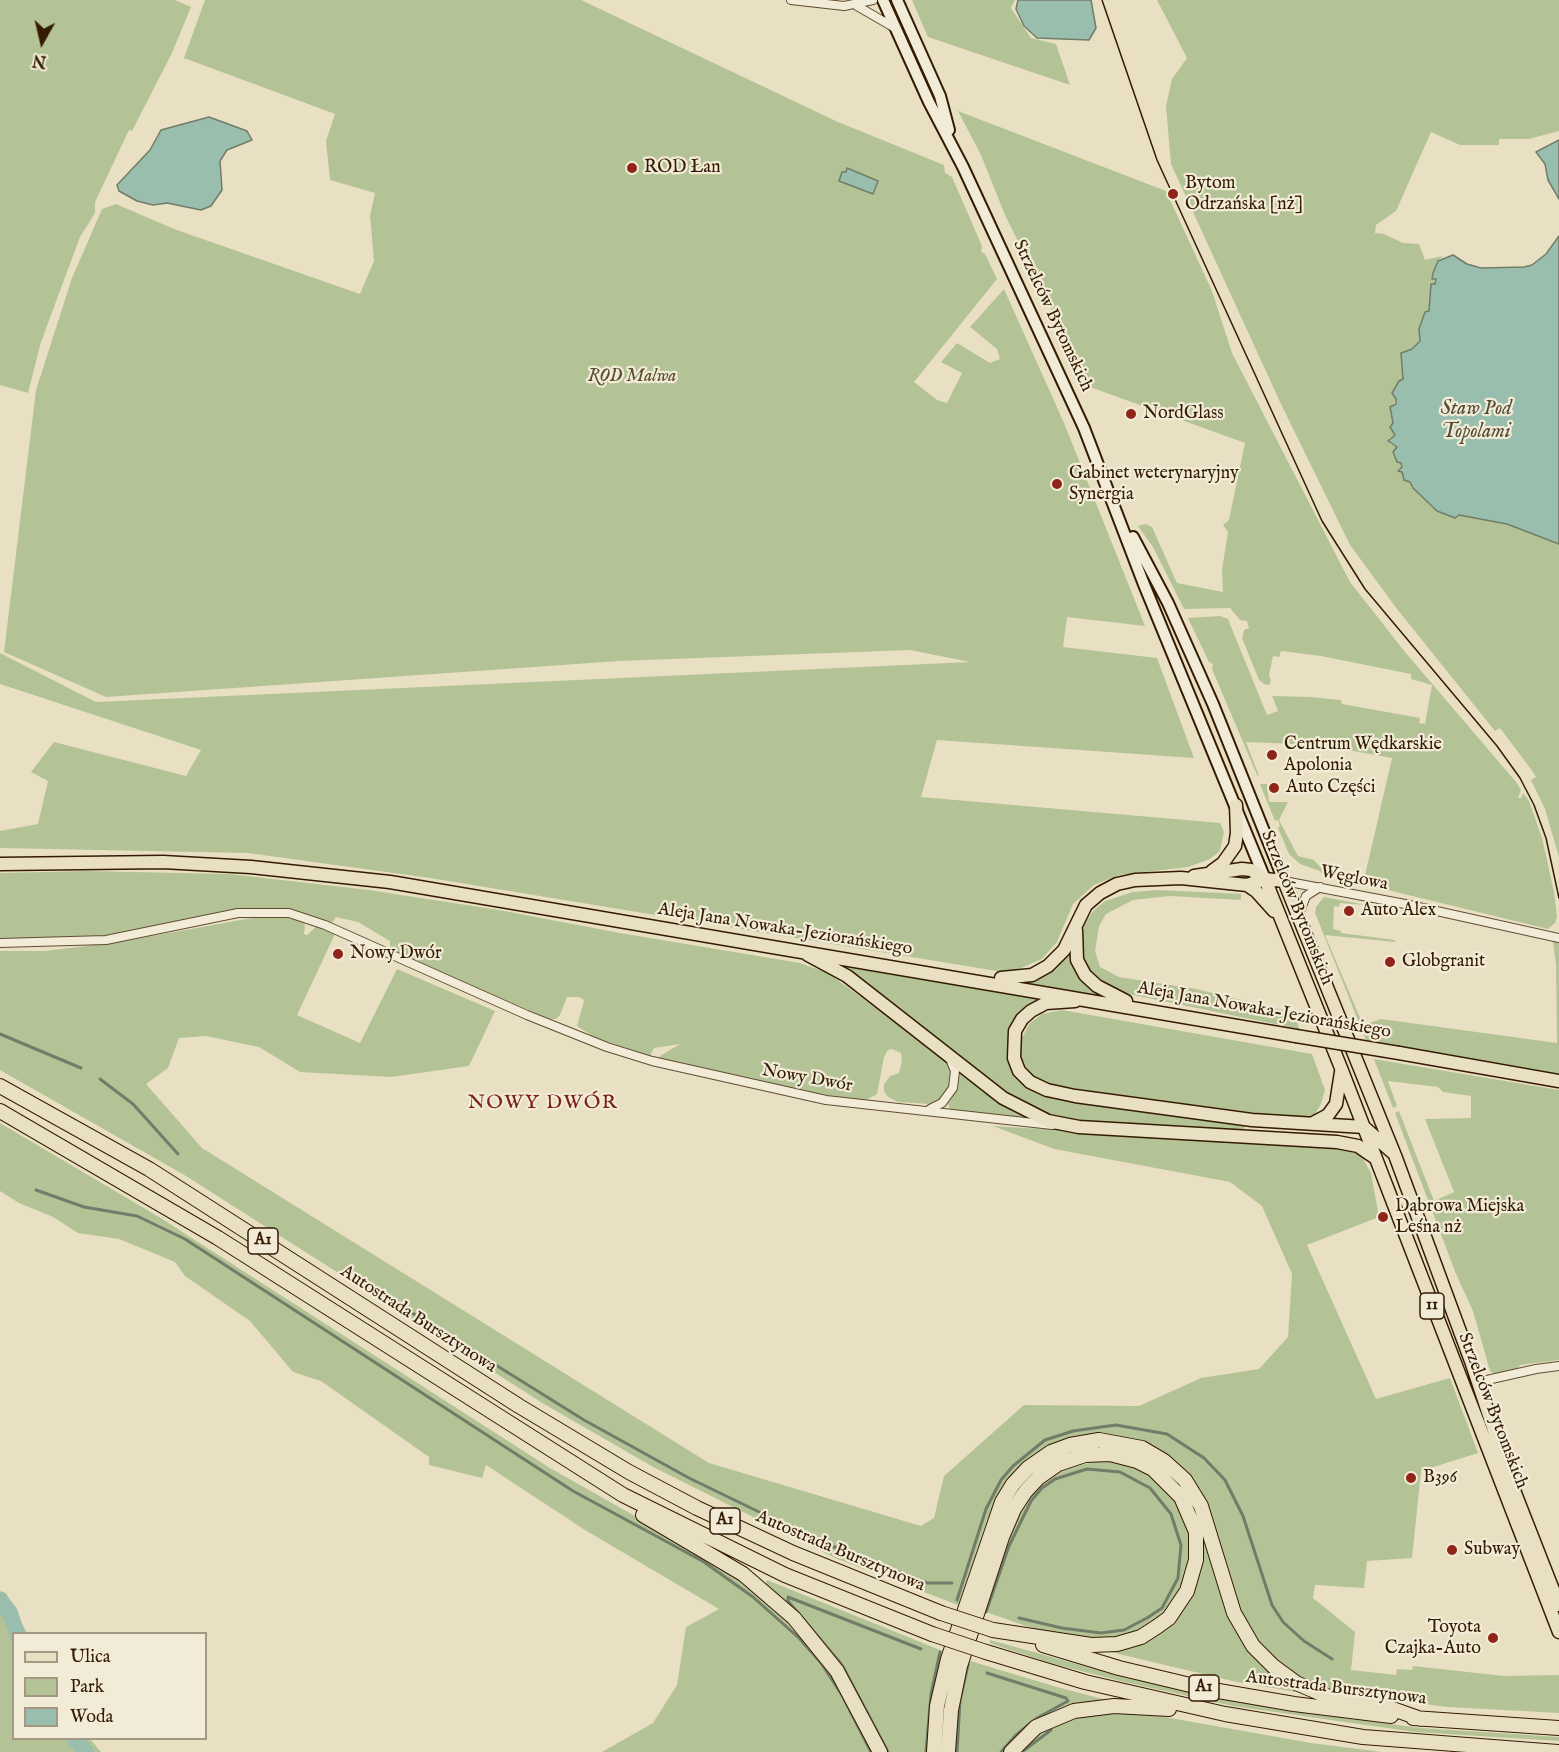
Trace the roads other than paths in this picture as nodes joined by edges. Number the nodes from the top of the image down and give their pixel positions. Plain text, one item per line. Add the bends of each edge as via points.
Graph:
1 (791, 0) edge
2 (805, 0) edge
3 (873, 0) edge
4 (883, 0) edge
5 (890, 0) edge
6 (897, 0) edge
7 (855, 6) junction
8 (908, 24) junction
9 (896, 28) junction
10 (954, 148) junction
11 (1113, 500) junction
12 (1236, 805) junction
13 (0, 864) edge
14 (1211, 872) junction
15 (1181, 878) junction
16 (1265, 879) junction
17 (1284, 881) junction
18 (1247, 885) junction
19 (1320, 887) junction
20 (1298, 918) junction
21 (1280, 920) junction
22 (1077, 925) junction
23 (1559, 938) edge
24 (0, 943) edge
25 (796, 949) junction
26 (960, 977) junction
27 (1094, 1000) junction
28 (1147, 1009) junction
29 (949, 1057) junction
30 (1341, 1068) junction
31 (1559, 1081) edge
32 (0, 1086) edge
33 (1373, 1099) junction
34 (923, 1109) junction
35 (0, 1111) edge
36 (1309, 1124) junction
37 (1068, 1125) junction
38 (1364, 1127) junction
39 (1337, 1142) junction
40 (1376, 1158) junction
41 (1396, 1158) junction
42 (1559, 1366) edge
43 (1478, 1382) junction
44 (623, 1495) junction
45 (1559, 1605) edge
46 (993, 1630) junction
47 (1559, 1632) edge
48 (1225, 1714) junction
49 (1421, 1719) junction
50 (1559, 1728) edge
51 (880, 1752) edge
52 (934, 1752) edge
53 (948, 1752) edge
54 (1011, 1752) edge
55 (1558, 1752) edge

1 - 2 street
2 - 7 street via 822,6
3 - 7 street
4 - 9 main road, Strzelców Bytomskich / 11
5 - 8 street
6 - 8 main road, Strzelców Bytomskich / 11
7 - 9 street
8 - 10 main road, Strzelców Bytomskich / 11 via 940,96
9 - 10 main road, Strzelców Bytomskich / 11
10 - 11 main road, Strzelców Bytomskich / 11 via 1049,351
11 - 12 main road, Strzelców Bytomskich / 11
11 - 17 main road, Strzelców Bytomskich / 11 via 1168,603
12 - 14 main road via 1235,846
12 - 16 main road, Strzelców Bytomskich / 11
13 - 25 main road, Aleja Jana Nowaka-Jeziorańskiego via 163,862 331,874
14 - 15 main road
14 - 16 main road via 1251,870
15 - 18 main road
15 - 22 main road via 1126,882 1107,888 1086,905
16 - 17 main road
16 - 18 main road
16 - 21 main road, Strzelców Bytomskich / 11
17 - 19 street, Węglowa
17 - 20 main road, Strzelców Bytomskich / 11
18 - 21 main road
19 - 20 street via 1302,901
19 - 23 street, Węglowa
20 - 33 main road, Strzelców Bytomskich / 11
21 - 30 main road, Strzelców Bytomskich / 11
22 - 26 main road via 1064,950 1032,975
22 - 28 main road via 1077,960 1085,975 1113,995
24 - 34 street, Nowy Dwór via 106,940 238,913 289,913 627,1054 826,1100
25 - 26 main road, Aleja Jana Nowaka-Jeziorańskiego
25 - 29 main road via 847,976
26 - 27 main road, Aleja Jana Nowaka-Jeziorańskiego
27 - 28 main road, Aleja Jana Nowaka-Jeziorańskiego
27 - 36 main road via 1046,1003 1022,1019 1015,1031 1014,1058 1019,1071 1030,1082 1075,1096
28 - 31 main road, Aleja Jana Nowaka-Jeziorańskiego, bridge
29 - 34 street via 956,1077 951,1093 937,1107
29 - 37 main road via 1021,1109
30 - 36 main road via 1336,1104 1328,1115
30 - 38 main road, Strzelców Bytomskich / 11
32 - 46 highway, Autostrada Bursztynowa / A1, bridge via 149,1169 629,1472 793,1553
33 - 38 main road
33 - 41 main road, Strzelców Bytomskich / 11
34 - 37 street, Nowy Dwór
35 - 44 highway, A1 via 218,1238
36 - 38 main road
37 - 39 main road
38 - 39 main road
38 - 40 main road, Strzelców Bytomskich / 11
38 - 41 main road
39 - 40 main road via 1365,1149
40 - 47 main road, Strzelców Bytomskich / 11
41 - 43 main road, Strzelców Bytomskich / 11
42 - 43 street
43 - 45 main road, Strzelców Bytomskich / 11 via 1515,1493
44 - 48 highway, A1, bridge via 785,1575 932,1635 1085,1682
44 - 51 highway via 642,1515 743,1574 794,1618 837,1671
46 - 49 highway, Autostrada Bursztynowa / A1 via 1119,1668 1207,1689
46 - 53 highway via 1091,1646 1117,1644 1158,1626 1169,1618 1187,1591 1196,1560 1196,1532 1181,1497 1153,1469 1110,1454 1085,1455 1058,1464 1025,1492 1002,1537 960,1666
48 - 54 highway via 1114,1706 1085,1708 1047,1720
48 - 55 highway, A1 via 1364,1737
49 - 50 highway, Autostrada Bursztynowa / A1
49 - 52 highway via 1390,1708 1329,1697 1296,1683 1273,1666 1253,1646 1234,1613 1205,1517 1185,1480 1142,1448 1099,1440 1051,1452 1028,1468 1002,1502 948,1659

